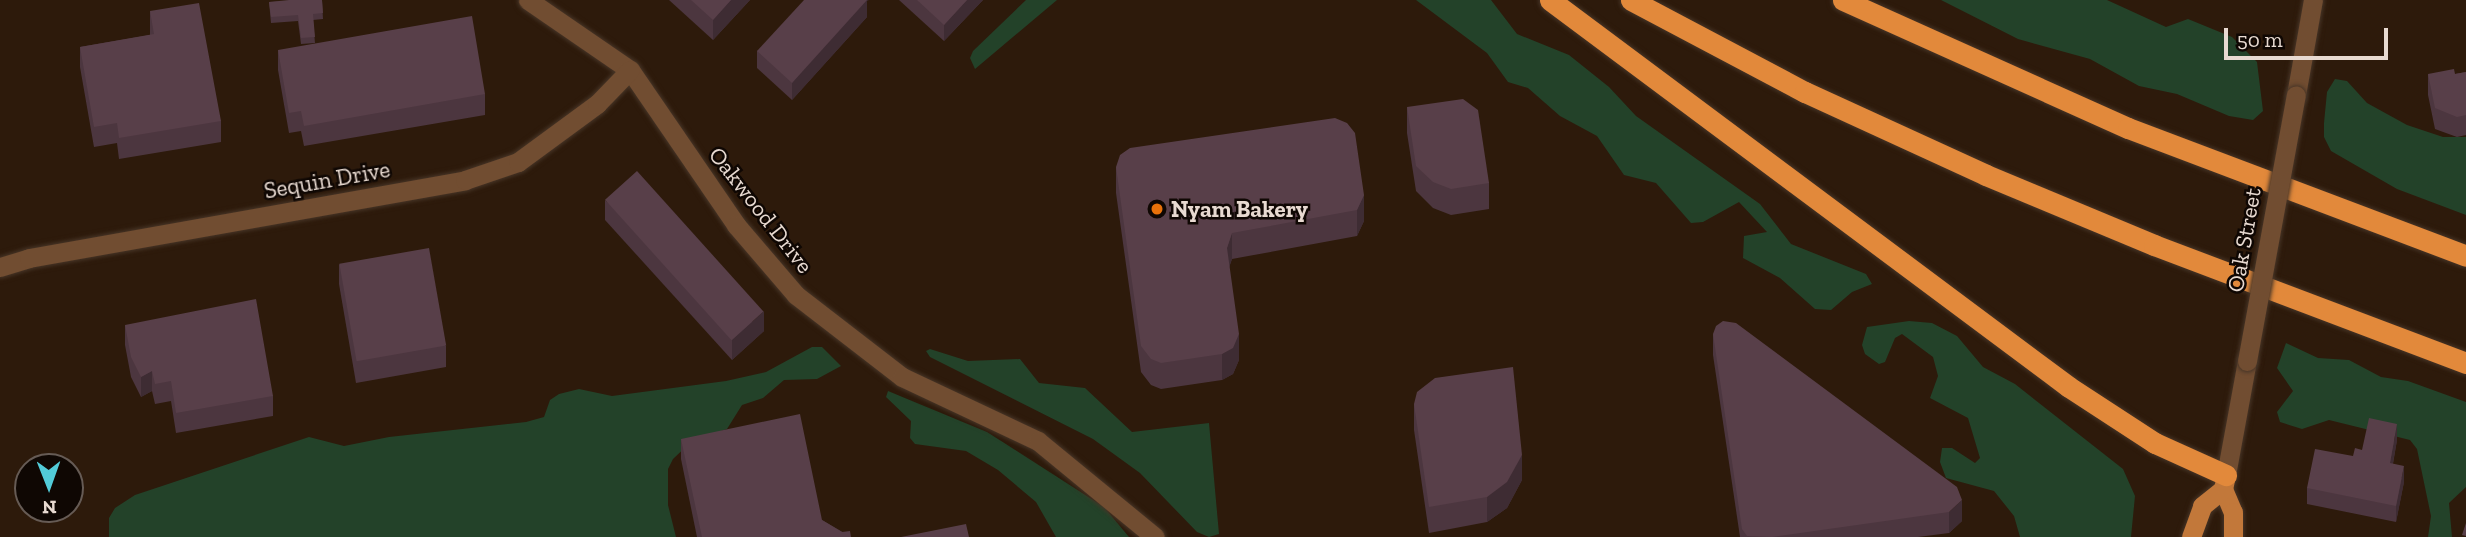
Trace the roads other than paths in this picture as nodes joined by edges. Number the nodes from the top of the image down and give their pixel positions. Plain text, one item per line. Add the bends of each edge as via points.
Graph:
1 (528, 0) edge
2 (1550, 0) edge
3 (1631, 0) edge
4 (1843, 0) edge
5 (2313, 0) edge
6 (629, 70) junction
7 (2466, 256) edge
8 (0, 267) edge
9 (2466, 363) edge
10 (2225, 482) junction
11 (1155, 537) edge
12 (2191, 537) edge
13 (2233, 537) edge

1 - 6 street, Oakwood Drive
2 - 10 highway via 2080,395
3 - 9 highway via 1805,92 1976,171 2154,245
4 - 7 highway via 2128,128
5 - 10 street, Oak Street, bridge
6 - 8 street, Sequin Drive via 597,104 518,162 466,180 29,258
6 - 11 street, Oakwood Drive via 736,225 796,295 902,377 1038,441
10 - 12 main road via 2202,506
10 - 13 main road, Oak Street via 2233,512

